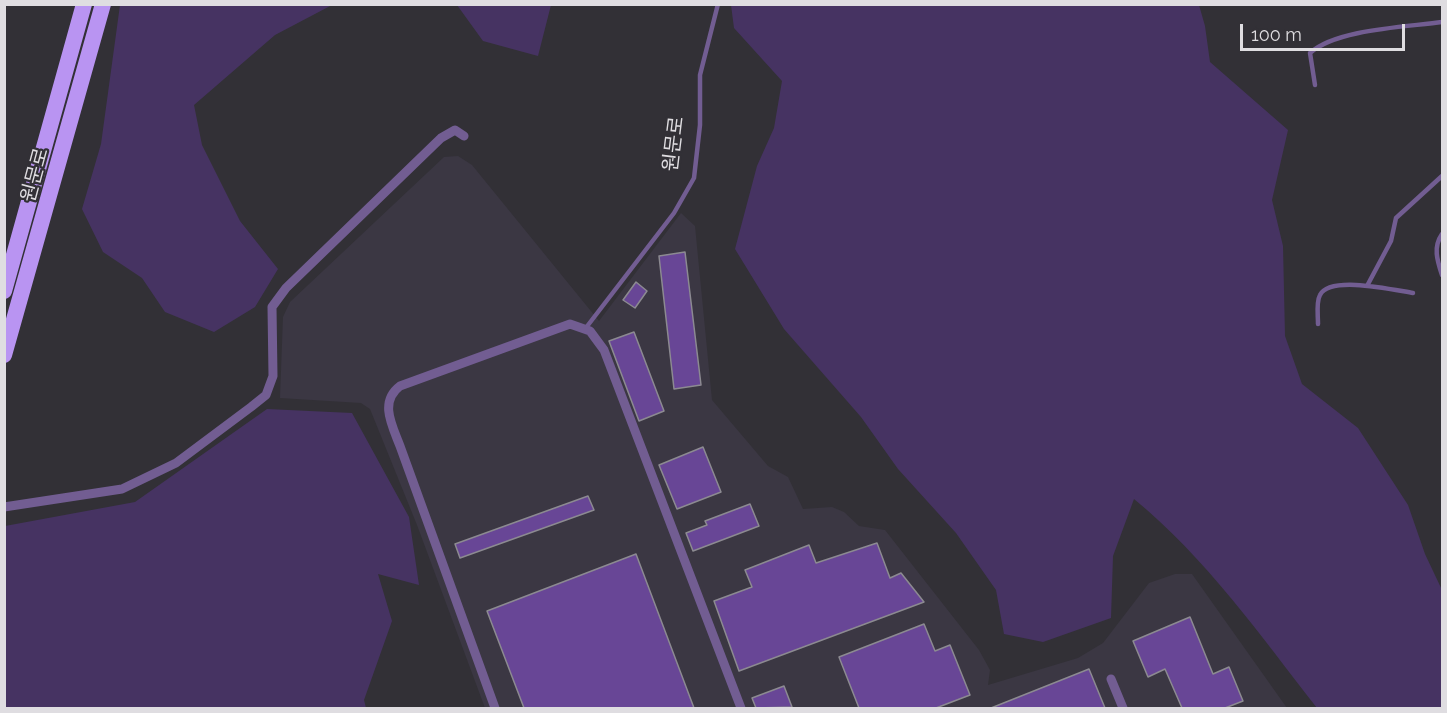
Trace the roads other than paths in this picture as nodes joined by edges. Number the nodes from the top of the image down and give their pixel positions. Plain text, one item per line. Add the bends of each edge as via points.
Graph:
1 (84, 4) edge
2 (103, 4) edge
3 (718, 4) edge
4 (1443, 22) edge
5 (1316, 85) dead end
6 (465, 136) dead end
7 (1443, 176) edge
8 (1443, 234) edge
9 (13, 260) junction
10 (1443, 275) edge
11 (4, 276) edge
12 (1367, 286) junction
13 (4, 291) edge
14 (1413, 292) dead end
15 (1318, 324) dead end
16 (585, 329) junction
17 (4, 355) edge
18 (4, 507) edge
19 (1111, 679) dead end
20 (495, 708) edge
21 (741, 708) edge
22 (1123, 708) edge

1 - 9 highway, 원문로
2 - 17 highway, 원문로
3 - 16 lane, 원문로 via 700,75 700,125 693,178 674,213
4 - 5 lane via 1320,44 1310,53
6 - 18 street via 455,130 441,138 286,288 272,308 273,376 266,395 176,463 122,489
7 - 12 lane via 1396,218 1391,242
8 - 10 lane via 1436,244
9 - 11 lane
9 - 13 highway, 원문로
12 - 14 lane
12 - 15 lane via 1326,288 1320,295
16 - 20 street via 570,324 412,381 392,392 388,401 387,410
16 - 21 street via 604,350
19 - 22 street

